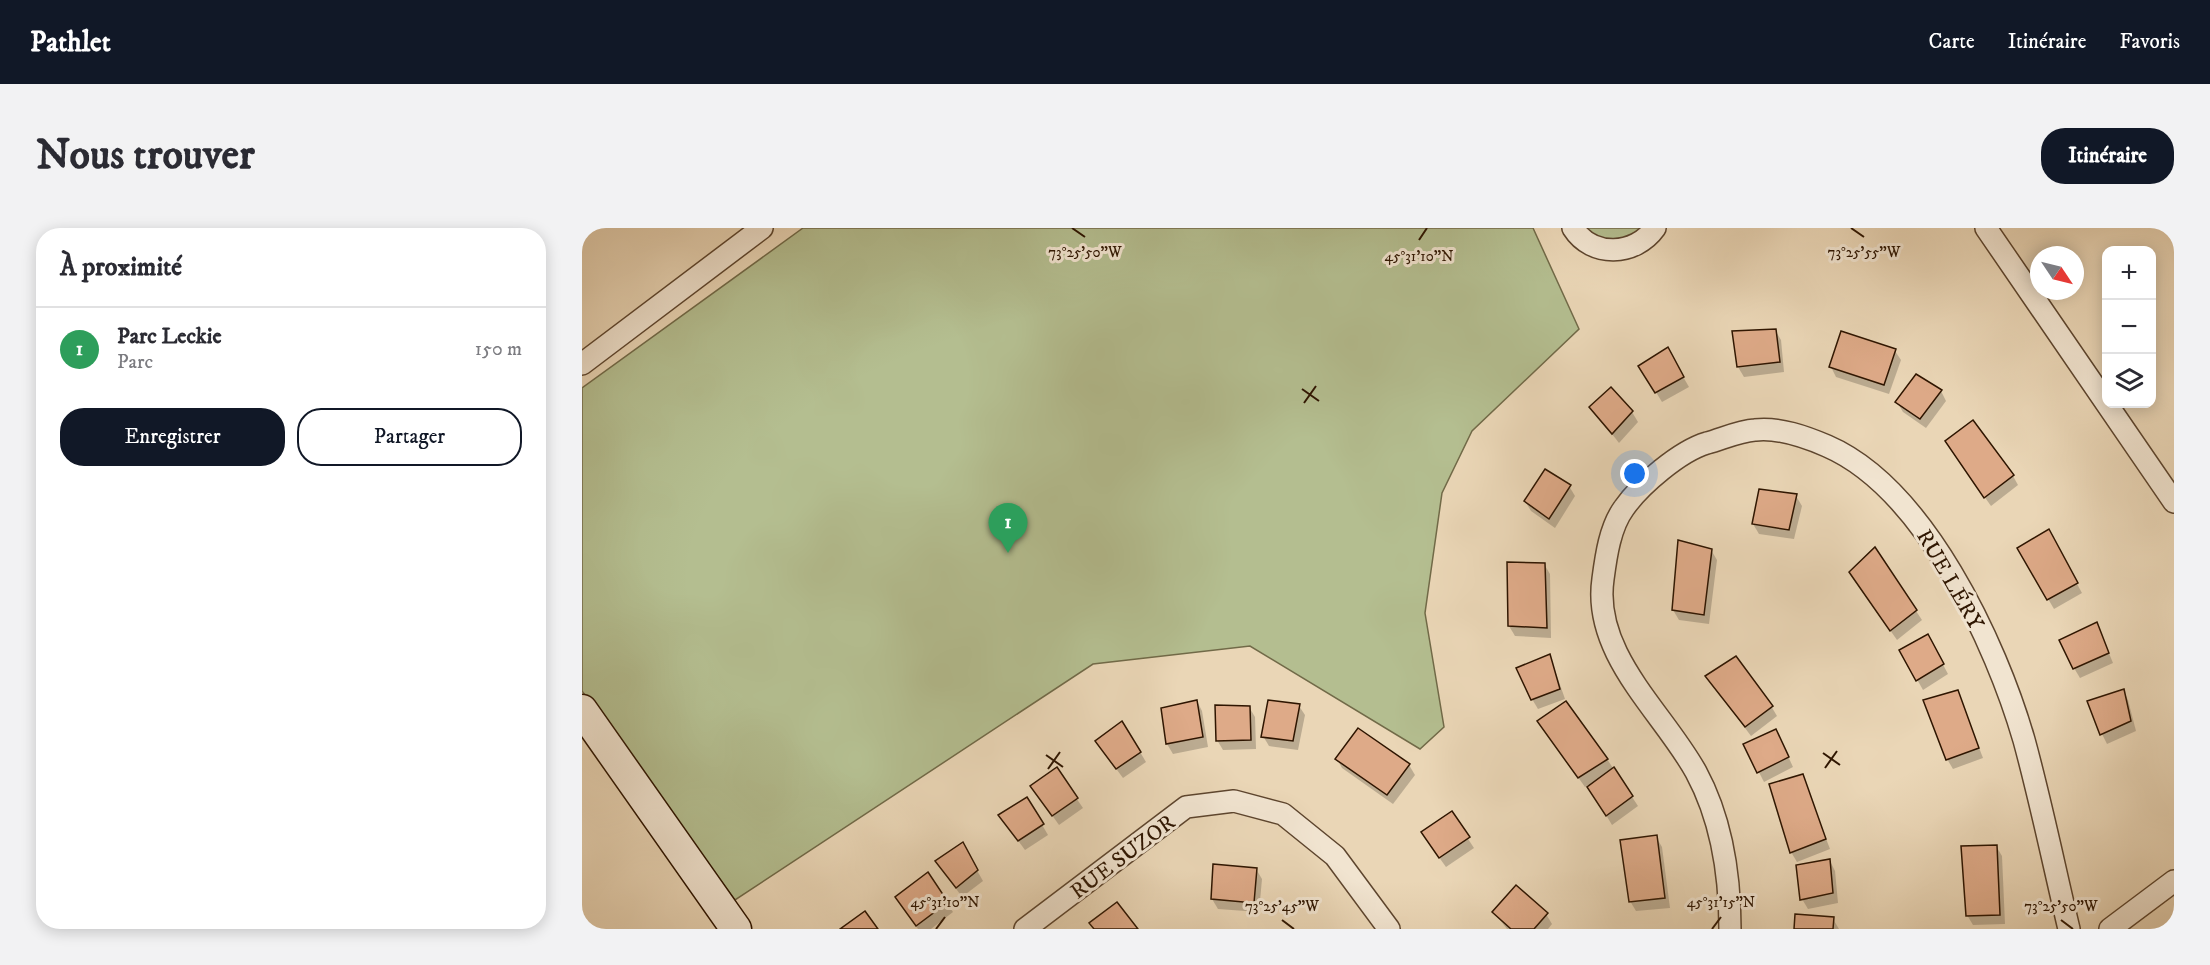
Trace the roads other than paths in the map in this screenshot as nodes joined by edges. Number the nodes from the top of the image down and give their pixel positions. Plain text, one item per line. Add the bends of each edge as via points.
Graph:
1 (762, 228) edge
2 (1573, 228) edge
3 (1655, 228) edge
4 (1986, 228) edge
5 (582, 364) edge
6 (2174, 502) edge
7 (582, 710) edge
8 (2174, 882) edge
9 (736, 929) edge
10 (1025, 929) edge
11 (1389, 929) edge
12 (1730, 929) edge
13 (2069, 929) edge
14 (2110, 929) edge

1 - 5 street
2 - 3 street via 1594,247 1613,251 1633,247
4 - 6 street
7 - 9 street
8 - 14 street
10 - 11 street, RUE SUZOR via 1186,807 1234,801 1283,814 1335,856
12 - 13 street, RUE LÉRY via 1730,888 1719,828 1696,772 1619,657 1604,623 1602,584 1608,545 1623,508 1653,478 1698,446 1756,429 1801,435 1847,455 1897,495 1938,547 1990,647 2023,738

